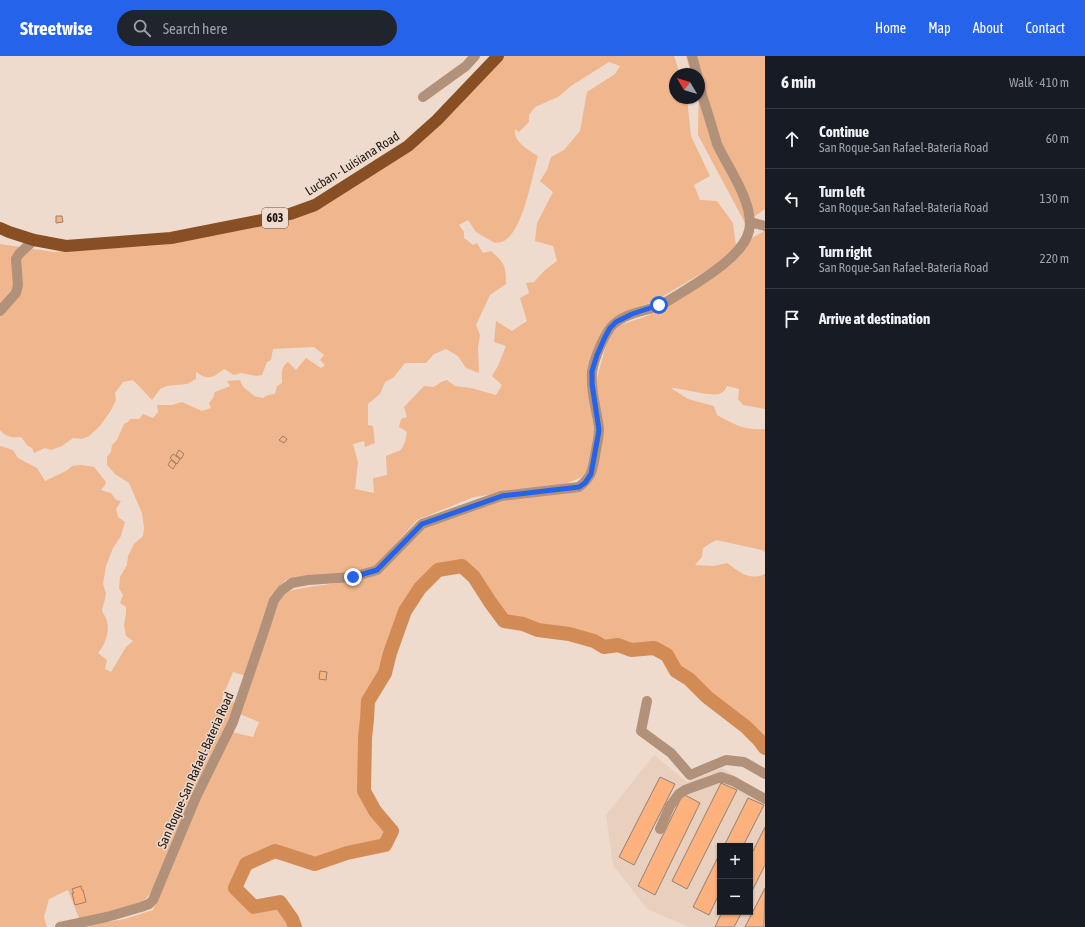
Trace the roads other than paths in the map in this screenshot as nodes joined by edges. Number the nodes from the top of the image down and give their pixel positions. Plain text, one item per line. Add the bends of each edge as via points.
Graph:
1 (475, 56) edge
2 (498, 56) edge
3 (692, 56) edge
4 (695, 68) edge
5 (423, 97) dead end
6 (705, 104) edge
7 (750, 222) junction
8 (765, 226) edge
9 (0, 228) edge
10 (34, 240) junction
11 (0, 311) edge
12 (647, 700) dead end
13 (765, 774) edge
14 (765, 799) edge
15 (660, 829) dead end
16 (60, 927) edge

1 - 5 street via 466,66
2 - 10 main road, Lucban - Luisiana Road / 603 via 437,120 408,146 315,205 290,214 171,238 66,246
3 - 4 street
6 - 7 street, San Roque-San Rafael-Bateria Road via 717,143 743,196
7 - 8 street
7 - 16 street, San Roque-San Rafael-Bateria Road via 745,242 718,268 663,303 632,314 610,328 592,371 599,430 591,474 585,483 579,487 502,496 422,524 377,570 353,577 292,583 282,590 274,600 233,722 196,797 153,900 149,904 114,915
9 - 10 main road, Lucban - Luisiana Road / 603
10 - 11 street via 16,260 16,293
12 - 13 street via 641,731 671,753 690,775 726,760 744,762
14 - 15 street via 721,777 679,794 670,806

